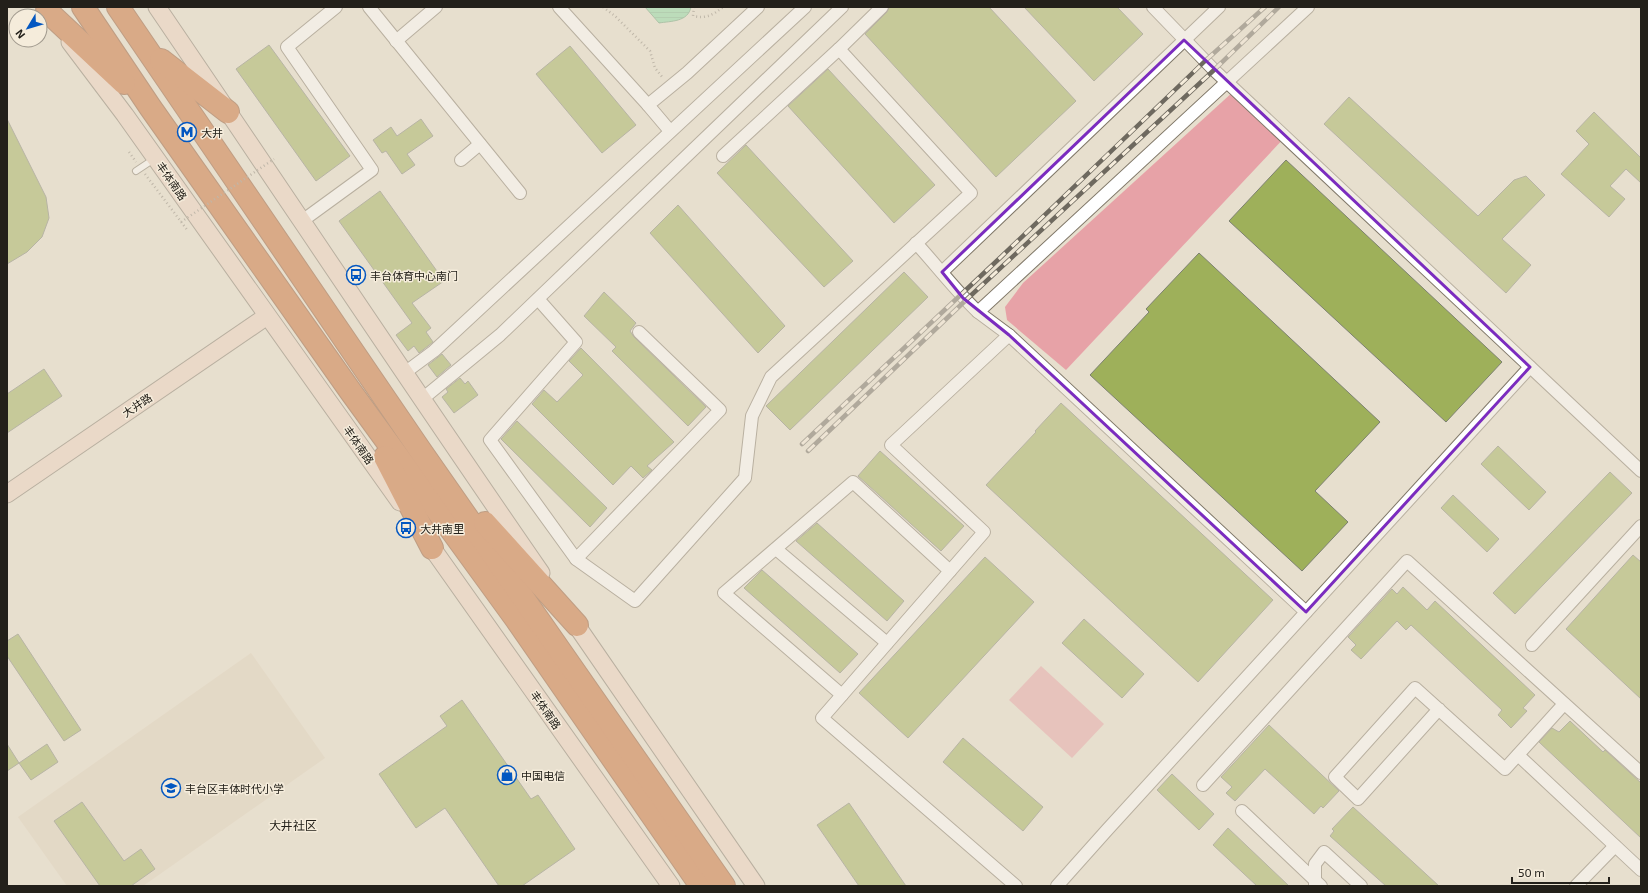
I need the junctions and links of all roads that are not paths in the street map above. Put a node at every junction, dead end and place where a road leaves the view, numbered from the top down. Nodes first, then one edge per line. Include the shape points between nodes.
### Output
1 (83, 7) edge
2 (118, 7) edge
3 (157, 7) edge
4 (336, 7) edge
5 (369, 7) edge
6 (436, 7) edge
7 (559, 7) edge
8 (758, 7) edge
9 (805, 7) edge
10 (842, 7) edge
11 (882, 7) edge
12 (1153, 7) edge
13 (1219, 7) edge
14 (1308, 7) edge
15 (48, 12) edge
16 (48, 13) edge
17 (1184, 40) junction
18 (396, 41) junction
19 (145, 47) junction
20 (839, 49) junction
21 (1227, 81) junction
22 (648, 105) junction
23 (150, 107) junction
24 (228, 112) junction
25 (670, 131) junction
26 (480, 144) junction
27 (723, 156) dead end
28 (155, 158) junction
29 (461, 160) dead end
30 (136, 171) dead end
31 (520, 193) dead end
32 (302, 221) junction
33 (916, 243) junction
34 (942, 272) junction
35 (538, 299) junction
36 (978, 312) junction
37 (267, 316) junction
38 (639, 332) dead end
39 (1009, 335) junction
40 (1530, 367) junction
41 (404, 374) junction
42 (351, 392) junction
43 (421, 400) junction
44 (420, 450) junction
45 (1641, 471) edge
46 (7, 494) edge
47 (1641, 526) edge
48 (432, 548) junction
49 (776, 549) junction
50 (576, 559) junction
51 (950, 571) junction
52 (1306, 612) junction
53 (523, 613) junction
54 (577, 625) junction
55 (887, 643) junction
56 (1532, 645) dead end
57 (842, 695) junction
58 (1564, 704) junction
59 (1440, 709) junction
60 (1518, 755) junction
61 (1641, 774) edge
62 (1203, 785) dead end
63 (1242, 811) dead end
64 (1615, 846) junction
65 (1641, 870) edge
66 (1317, 884) edge
67 (671, 886) edge
68 (701, 886) edge
69 (724, 886) edge
70 (756, 886) edge
71 (1016, 886) edge
72 (1057, 886) edge
73 (1361, 886) edge
74 (1576, 886) edge

1 - 23 highway
2 - 19 highway
3 - 24 street
4 - 32 street via 287,47 372,170
5 - 18 street
6 - 18 street
7 - 22 street
8 - 22 street
9 - 25 street
10 - 35 street
11 - 20 street
12 - 17 street
13 - 17 street
14 - 21 street
15 - 23 highway
16 - 28 street, 丰体南路
17 - 21 street
17 - 34 street
18 - 26 street
19 - 24 highway
19 - 44 highway
20 - 27 street
20 - 33 street via 971,193
21 - 36 street
21 - 40 street
22 - 25 street
23 - 42 highway
24 - 32 street
25 - 41 street via 434,351
26 - 29 street
26 - 31 street
28 - 30 lane
28 - 37 street, 丰体南路
32 - 41 street
33 - 34 street
33 - 50 street via 771,377 752,416 745,478 635,601
34 - 36 street via 960,295
35 - 43 street via 500,335
35 - 50 street via 576,342 490,440
36 - 39 street
37 - 46 street, 大井路
37 - 48 street, 丰体南路
38 - 50 street via 720,410
39 - 51 street via 891,445 984,532
39 - 52 street
40 - 45 street
40 - 52 street
41 - 43 street
42 - 48 highway
42 - 53 highway
43 - 54 street
44 - 53 highway
44 - 54 highway
47 - 56 street
48 - 67 street, 丰体南路
49 - 51 street via 853,482
49 - 55 street
49 - 57 street via 724,593
51 - 55 street
52 - 72 street
53 - 68 highway
53 - 69 highway
54 - 70 street
55 - 57 street
57 - 71 street via 822,718
58 - 60 street
58 - 61 street
58 - 62 street via 1407,561
59 - 59 street via 1415,688 1335,777 1358,799
59 - 60 street via 1505,769
60 - 64 street
63 - 66 street
64 - 65 street
64 - 74 street
66 - 73 street via 1315,864 1324,852

